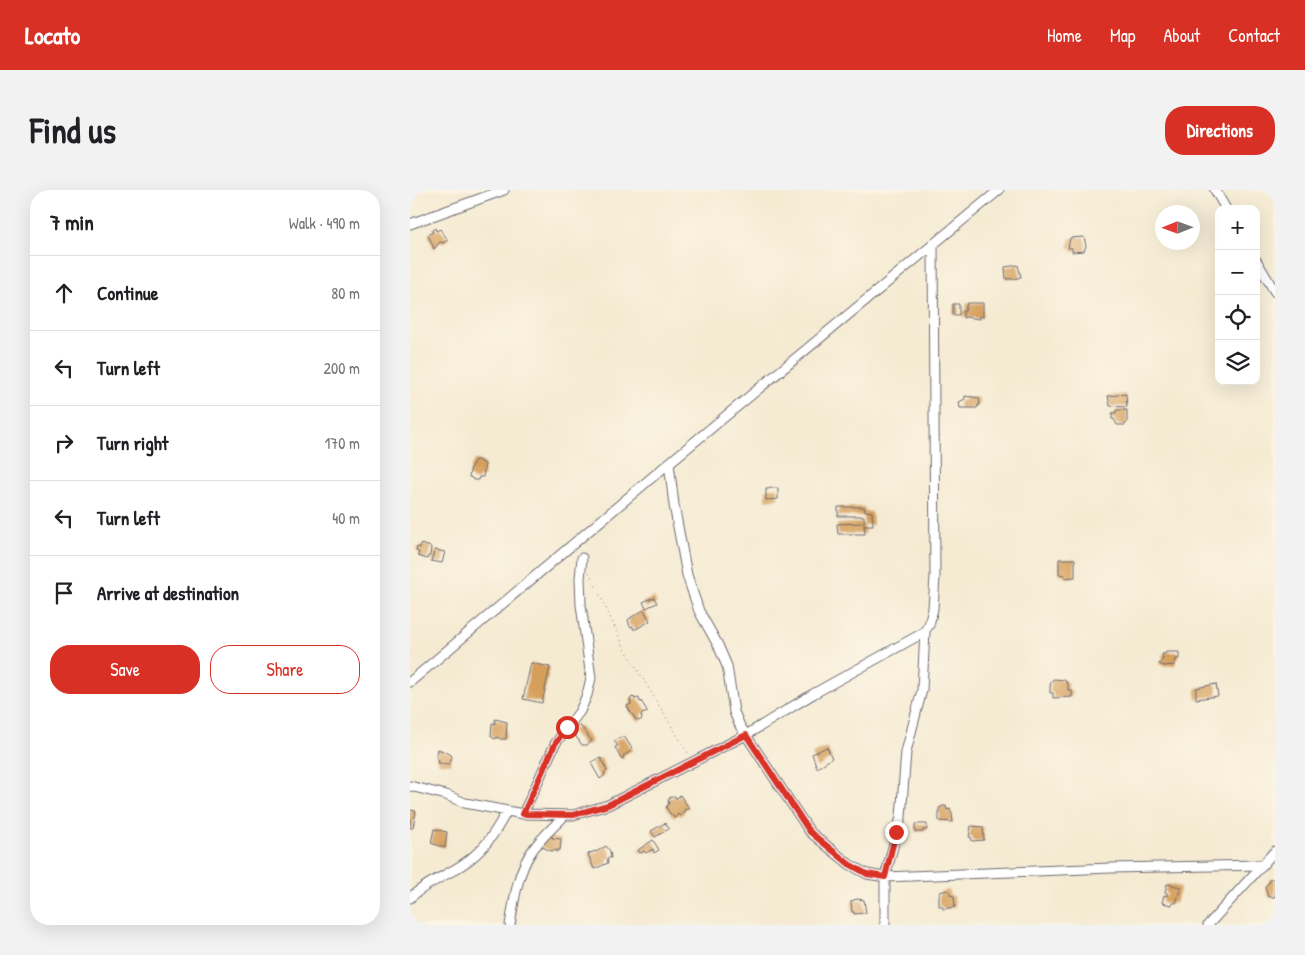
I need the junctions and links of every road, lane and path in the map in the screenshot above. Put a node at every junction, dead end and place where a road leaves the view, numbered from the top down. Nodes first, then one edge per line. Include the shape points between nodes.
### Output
1 (504, 190) edge
2 (999, 190) edge
3 (1215, 190) edge
4 (490, 192) edge
5 (1224, 205) edge
6 (410, 224) edge
7 (933, 244) junction
8 (1260, 267) edge
9 (1275, 292) edge
10 (669, 463) junction
11 (582, 558) joint
12 (925, 631) junction
13 (410, 682) edge
14 (746, 735) junction
15 (693, 763) junction
16 (410, 786) edge
17 (507, 811) junction
18 (523, 814) junction
19 (564, 816) junction
20 (1275, 851) edge
21 (1262, 865) junction
22 (885, 877) junction
23 (410, 898) edge
24 (510, 925) edge
25 (885, 925) edge
26 (1208, 925) edge

1 - 4 street
2 - 7 street
3 - 5 street
4 - 6 street
7 - 10 street
7 - 12 street via 935,576 934,609
8 - 9 street
10 - 13 street
10 - 14 street via 687,576 699,611 727,666 734,712
11 - 15 path via 625,649
11 - 18 street via 581,605 591,678 580,711 555,744
12 - 14 street
12 - 22 street via 922,690 906,752 901,817
14 - 15 street
14 - 22 street via 810,832 849,864 867,874
15 - 19 street via 608,805
16 - 17 street via 465,803
17 - 18 street
17 - 23 street via 495,832 474,856
18 - 19 street
19 - 24 street via 530,854 519,879
20 - 21 street
21 - 22 street
21 - 26 street
22 - 25 street

